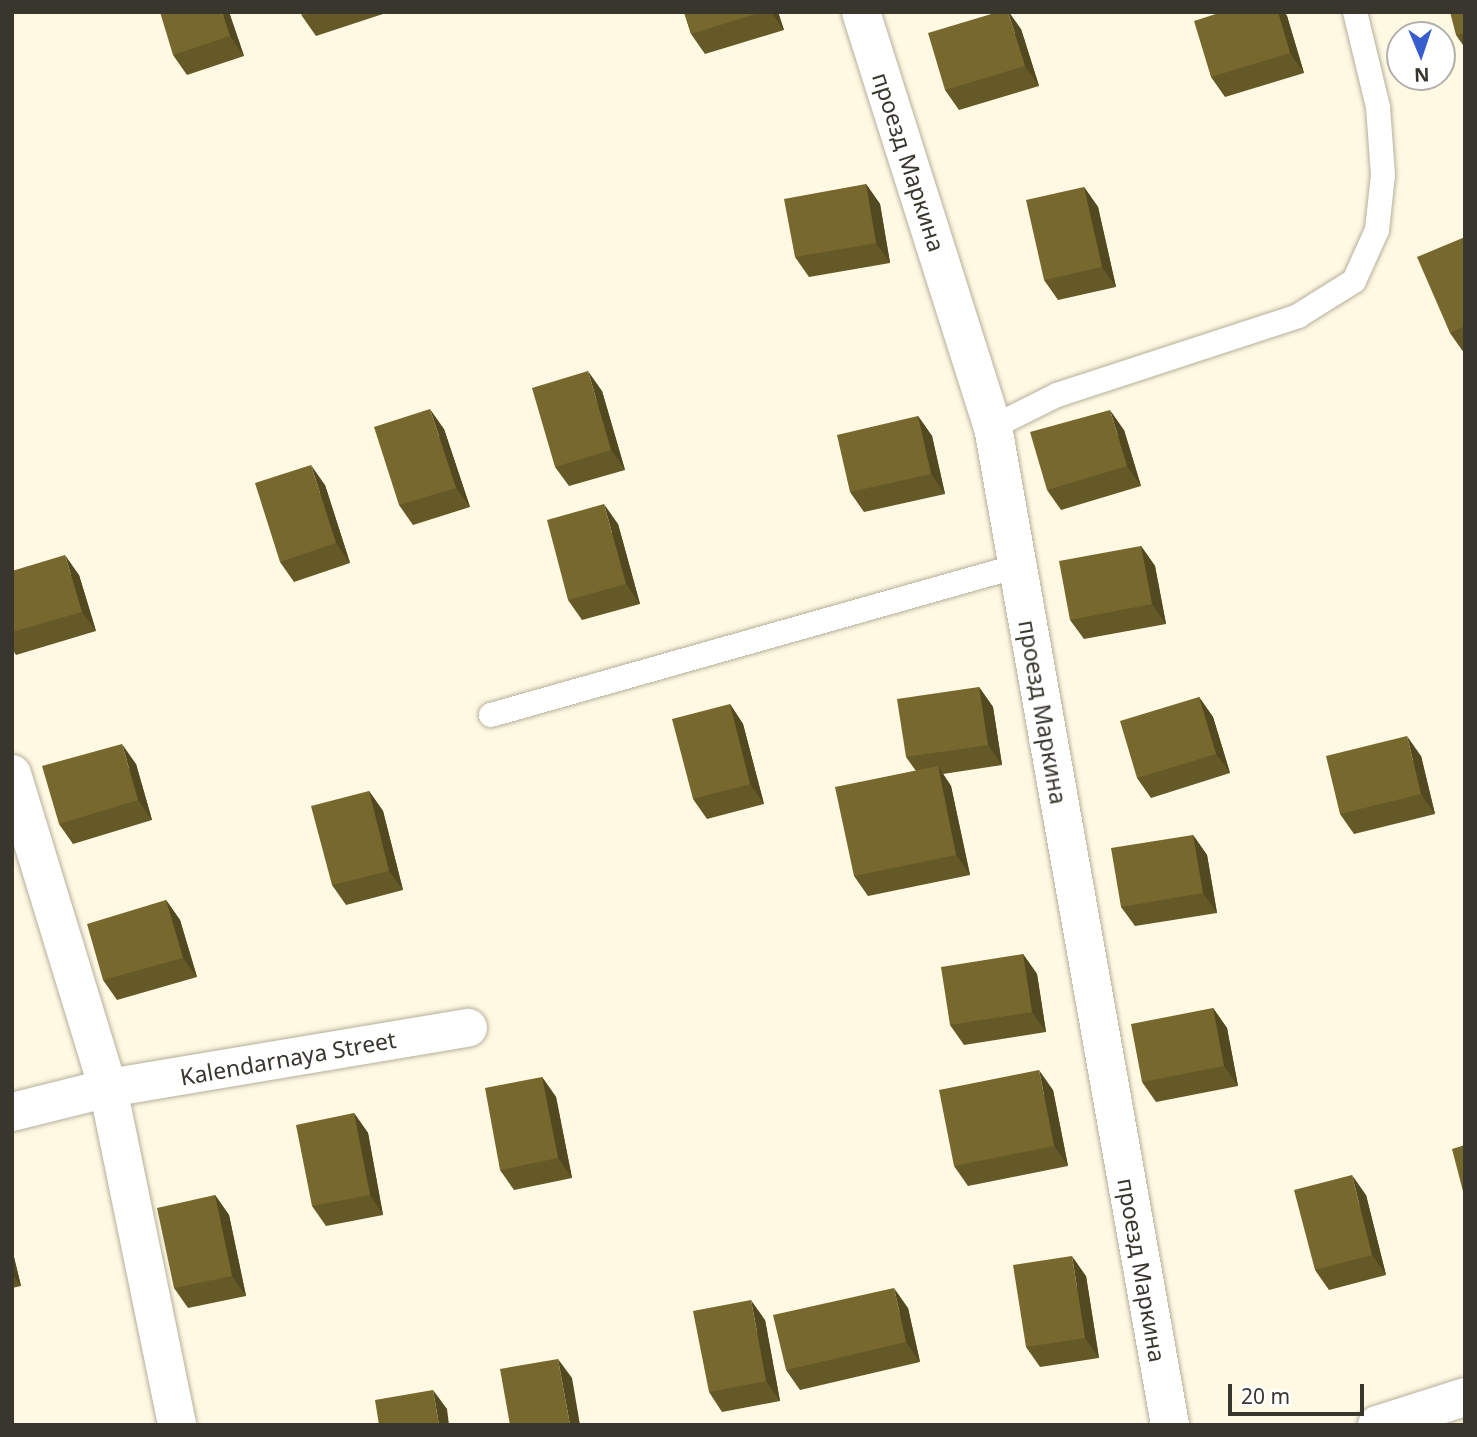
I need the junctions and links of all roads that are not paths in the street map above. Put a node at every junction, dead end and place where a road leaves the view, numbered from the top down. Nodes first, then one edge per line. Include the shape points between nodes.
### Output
1 (861, 12) edge
2 (1354, 12) edge
3 (993, 427) junction
4 (1017, 566) junction
5 (491, 715) dead end
6 (12, 774) edge
7 (468, 1028) dead end
8 (108, 1088) junction
9 (12, 1112) edge
10 (1465, 1397) edge
11 (177, 1425) edge
12 (1170, 1425) edge
13 (1377, 1425) edge

1 - 3 street, проезд Маркина
2 - 3 lane via 1378,107 1383,175 1377,230 1354,281 1298,316 1057,395
3 - 4 street, проезд Маркина
4 - 5 lane
4 - 12 street, проезд Маркина
6 - 8 street
7 - 8 street, Kalendarnaya Street
8 - 9 street, Kalendarnaya Street
8 - 11 street
10 - 13 street

